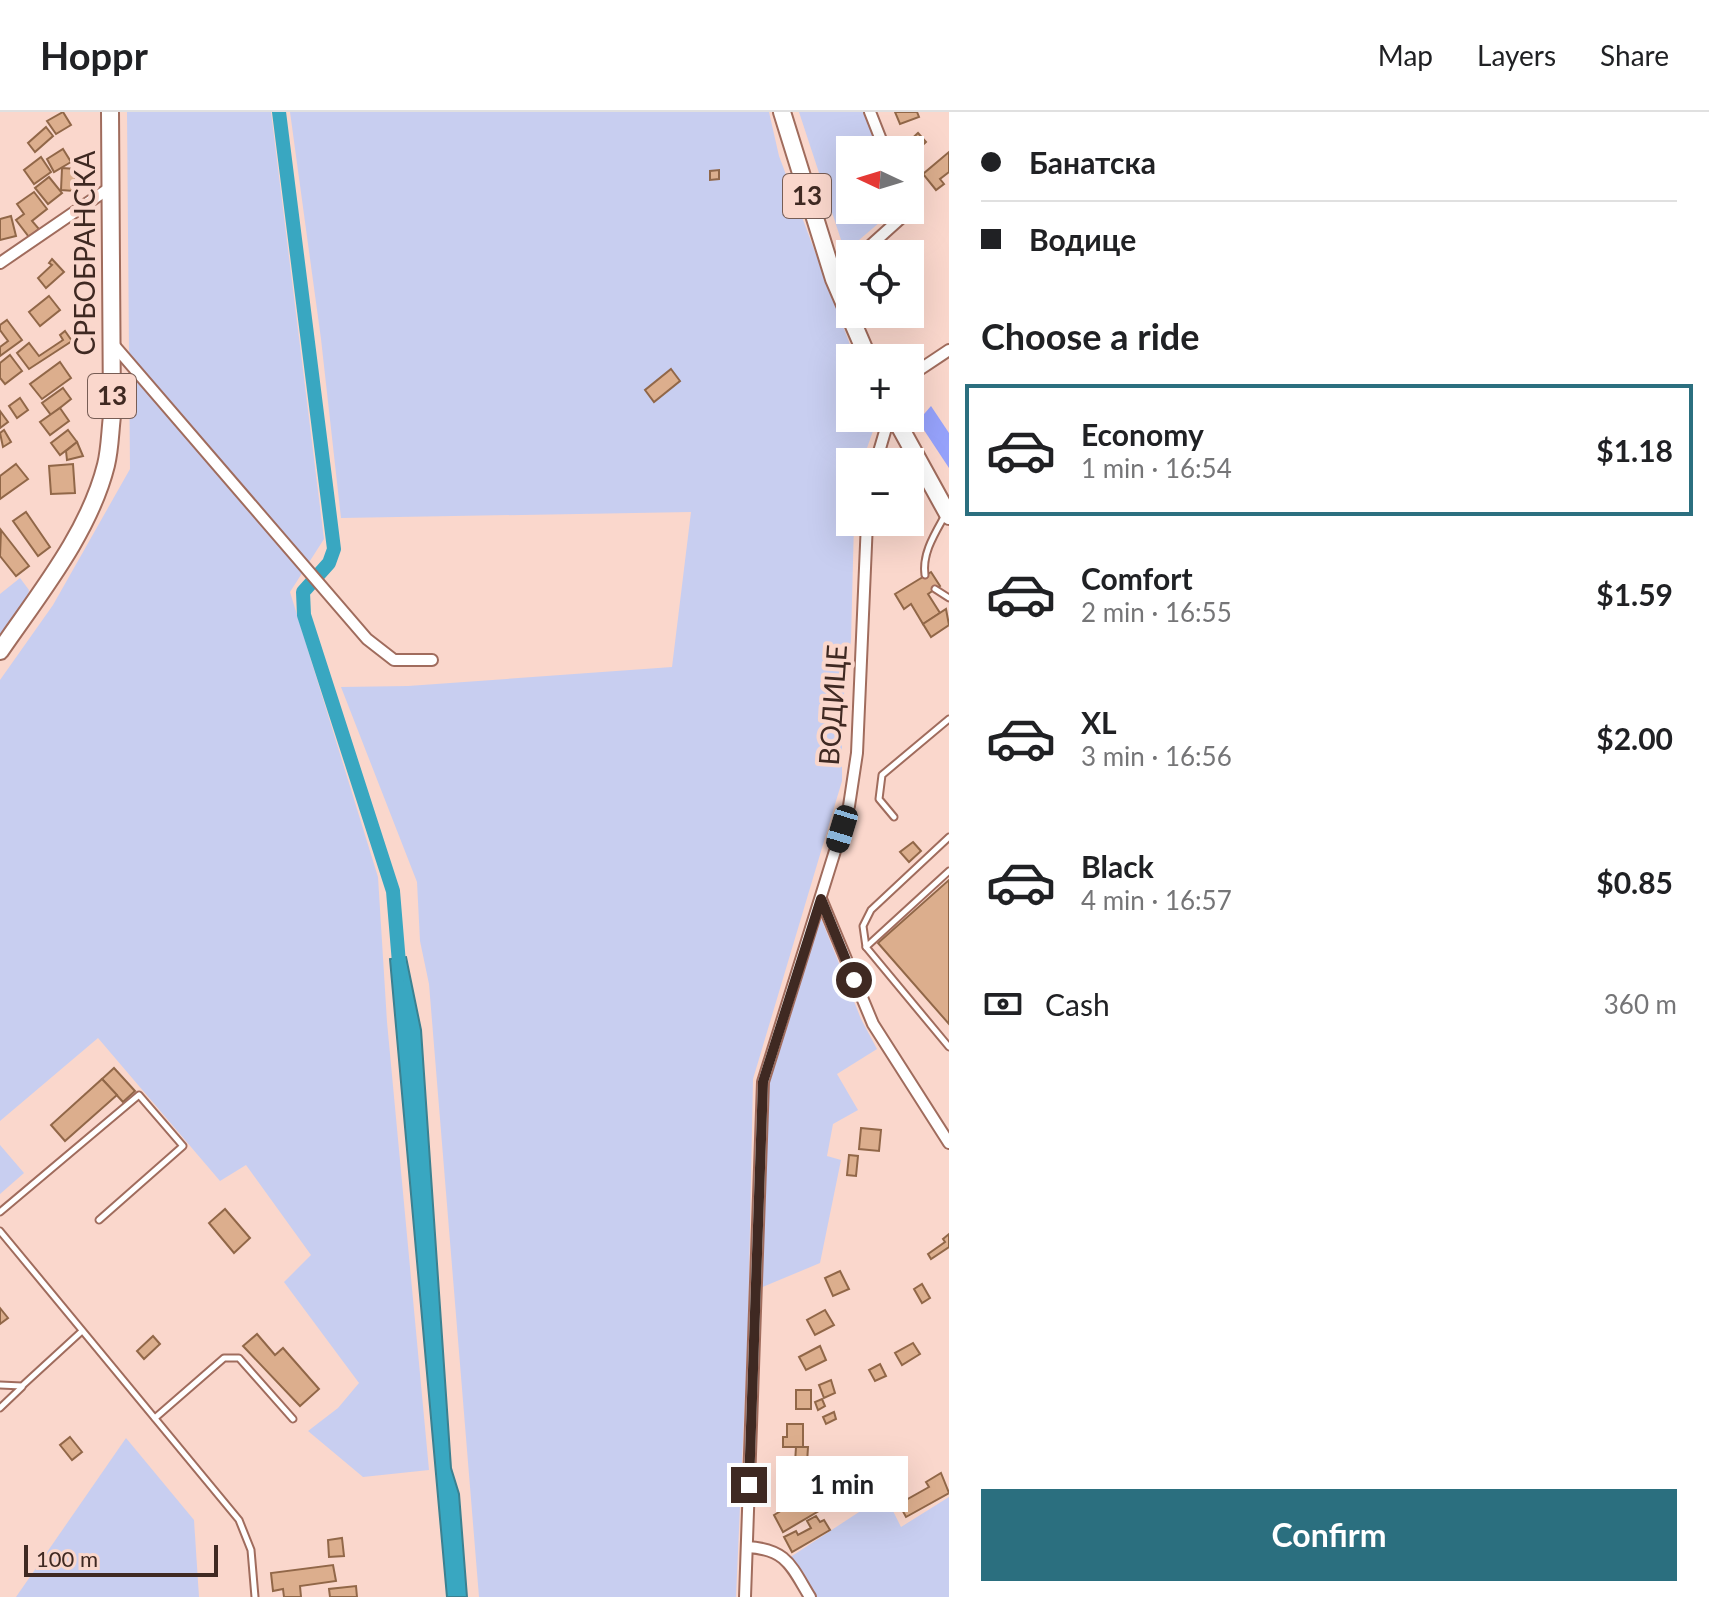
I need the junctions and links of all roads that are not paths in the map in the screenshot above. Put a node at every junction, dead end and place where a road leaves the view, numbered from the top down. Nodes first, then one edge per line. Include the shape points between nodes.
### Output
1 (110, 112) edge
2 (782, 112) edge
3 (870, 112) edge
4 (879, 136) edge
5 (111, 187) junction
6 (894, 224) edge
7 (877, 240) edge
8 (0, 263) edge
9 (834, 279) joint
10 (112, 343) junction
11 (862, 344) edge
12 (949, 350) edge
13 (924, 367) edge
14 (901, 432) edge
15 (948, 514) edge
16 (866, 536) edge
17 (925, 575) dead end
18 (935, 589) dead end
19 (949, 598) edge
20 (0, 651) edge
21 (432, 660) dead end
22 (949, 719) edge
23 (894, 817) dead end
24 (949, 837) edge
25 (949, 871) edge
26 (821, 899) junction
27 (866, 947) junction
28 (949, 1047) edge
29 (949, 1143) edge
30 (0, 1212) edge
31 (99, 1220) dead end
32 (0, 1231) edge
33 (82, 1331) junction
34 (0, 1385) edge
35 (22, 1386) junction
36 (0, 1408) edge
37 (155, 1418) junction
38 (293, 1419) dead end
39 (747, 1547) junction
40 (255, 1597) edge
41 (745, 1597) edge
42 (810, 1597) edge

1 - 5 main road, СРБОБРАНСКА / 13
2 - 9 main road, 13
3 - 4 street
5 - 8 street
5 - 10 main road, СРБОБРАНСКА / 13
6 - 7 street
9 - 11 main road, 13
10 - 20 main road, СРБОБРАНСКА / 13 via 107,462 97,494 70,546
10 - 21 street via 367,639 394,660
12 - 13 street
14 - 15 main road
15 - 17 lane via 927,552
16 - 26 street, ВОДИЦЕ via 857,753 849,806
18 - 19 lane
22 - 23 lane via 882,775 879,799
24 - 27 lane via 867,914
25 - 27 lane
26 - 29 street via 873,1024
26 - 39 street, ВОДИЦЕ via 763,1082
27 - 28 lane
30 - 31 lane via 139,1095 183,1146
32 - 33 lane
33 - 35 lane
33 - 37 lane
34 - 35 lane
35 - 36 lane
37 - 38 lane via 224,1358 233,1356
37 - 40 lane via 239,1520 251,1550
39 - 41 street, ВОДИЦЕ
39 - 42 street via 784,1556

